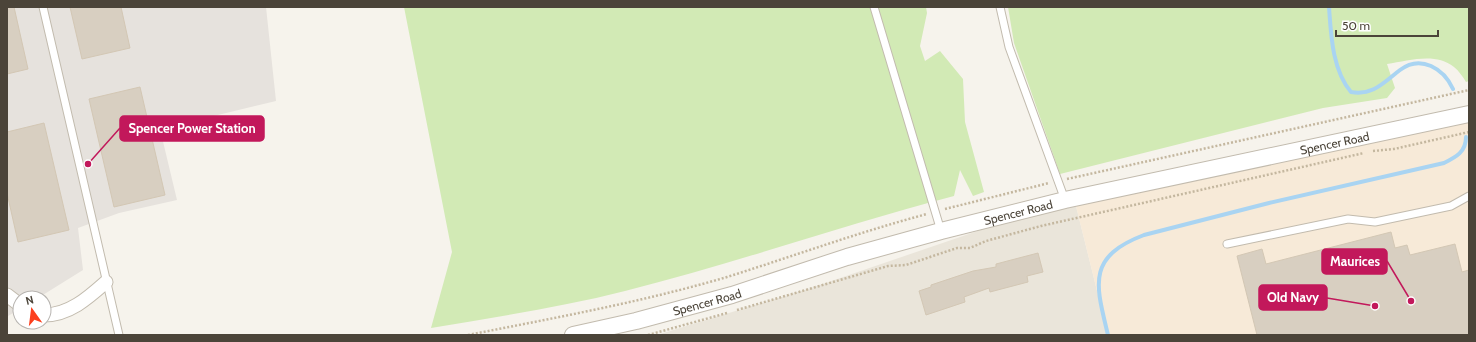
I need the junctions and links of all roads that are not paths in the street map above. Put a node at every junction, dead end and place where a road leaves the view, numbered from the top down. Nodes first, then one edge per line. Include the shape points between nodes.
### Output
1 (43, 7) edge
2 (874, 7) edge
3 (1000, 7) edge
4 (1469, 114) edge
5 (1469, 196) edge
6 (1065, 200) junction
7 (941, 231) junction
8 (1227, 244) dead end
9 (106, 282) junction
10 (52, 314) edge
11 (610, 331) edge
12 (582, 334) edge
13 (119, 335) edge

1 - 9 lane
2 - 7 lane
3 - 6 lane via 1009,47
4 - 6 street, Spencer Road
5 - 8 lane via 1451,206 1375,222 1348,219
6 - 7 street, Spencer Road
7 - 11 street, Spencer Road via 847,257
9 - 10 street via 86,300
9 - 13 lane
11 - 12 street, Spencer Road

